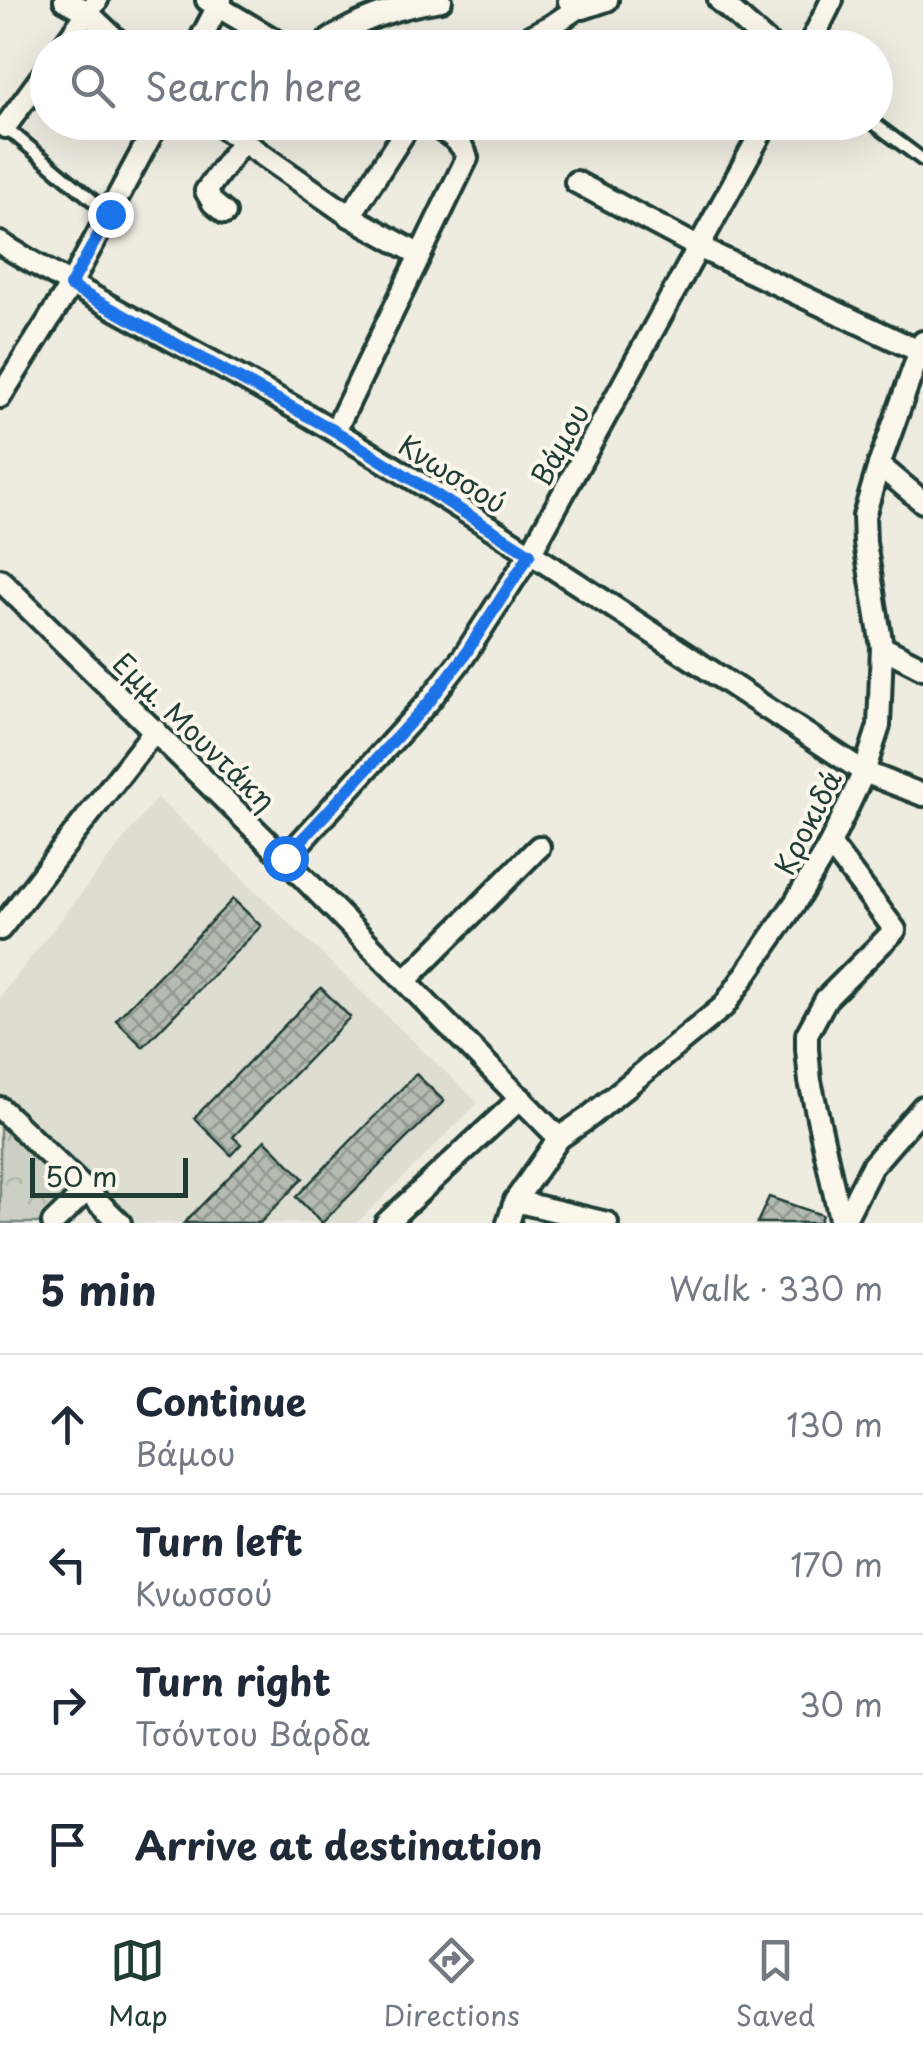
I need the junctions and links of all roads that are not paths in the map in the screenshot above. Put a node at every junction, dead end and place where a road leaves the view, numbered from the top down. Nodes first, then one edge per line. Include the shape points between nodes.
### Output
1 (65, 0) edge
2 (441, 0) edge
3 (607, 0) edge
4 (719, 0) edge
5 (832, 0) edge
6 (215, 2) edge
7 (573, 3) edge
8 (92, 6) edge
9 (75, 30) edge
10 (111, 30) edge
11 (203, 30) edge
12 (259, 30) edge
13 (349, 30) edge
14 (543, 30) edge
15 (753, 30) edge
16 (817, 30) edge
17 (30, 91) edge
18 (3, 125) edge
19 (893, 138) edge
20 (149, 140) edge
21 (239, 140) edge
22 (399, 140) edge
23 (455, 140) edge
24 (757, 140) edge
25 (242, 142) junction
26 (923, 160) edge
27 (576, 182) dead end
28 (110, 214) junction
29 (225, 214) dead end
30 (350, 216) junction
31 (0, 243) edge
32 (698, 247) junction
33 (420, 255) junction
34 (70, 286) junction
35 (922, 349) edge
36 (0, 397) edge
37 (335, 431) junction
38 (879, 465) junction
39 (923, 502) edge
40 (530, 554) junction
41 (0, 580) edge
42 (882, 648) junction
43 (923, 668) edge
44 (155, 730) junction
45 (864, 772) junction
46 (923, 795) edge
47 (830, 844) junction
48 (539, 847) dead end
49 (285, 858) junction
50 (0, 929) edge
51 (406, 980) junction
52 (520, 1098) junction
53 (923, 1107) edge
54 (0, 1108) edge
55 (559, 1138) junction
56 (86, 1191) junction
57 (515, 1201) junction
58 (53, 1223) edge
59 (120, 1223) edge
60 (386, 1223) edge
61 (508, 1223) edge
62 (608, 1223) edge
63 (842, 1223) edge

1 - 8 street
2 - 13 street
3 - 7 street via 583,8
4 - 15 street
5 - 16 street
6 - 11 street
6 - 12 street
7 - 14 street
8 - 9 street
8 - 10 street
17 - 18 street
18 - 28 lane
19 - 26 lane
20 - 28 street
21 - 25 street
22 - 30 street
23 - 33 street via 467,158
24 - 32 street, Βάμου
25 - 29 street via 206,191
25 - 30 street
27 - 32 street
28 - 34 street
30 - 33 street
31 - 34 street, Κνωσσού
32 - 35 street
32 - 40 street, Βάμου
33 - 37 street
34 - 36 street
34 - 37 street, Κνωσσού
35 - 38 street, Κροκιδά
37 - 40 street, Κνωσσού
38 - 39 street
38 - 42 street, Κροκιδά via 864,516
40 - 45 street, Κνωσσού
40 - 49 street, Βάμου via 430,701
41 - 44 street, Εμμ. Μουντάκη
42 - 43 street
42 - 45 street, Κροκιδά via 879,726
44 - 49 street, Εμμ. Μουντάκη
44 - 50 street
45 - 46 street, Κνωσσού
45 - 47 street, Κροκιδά
47 - 55 street, Κροκιδά via 724,1006
47 - 63 street via 895,930 826,999 807,1034 810,1081
48 - 51 street
49 - 51 street, Εμμ. Μουντάκη
51 - 52 street, Εμμ. Μουντάκη
52 - 55 street, Εμμ. Μουντάκη
52 - 60 street
53 - 63 street via 872,1166
54 - 56 street
55 - 57 street, Κροκιδά
56 - 58 street
56 - 59 street
57 - 61 street, Κροκιδά
57 - 62 street

